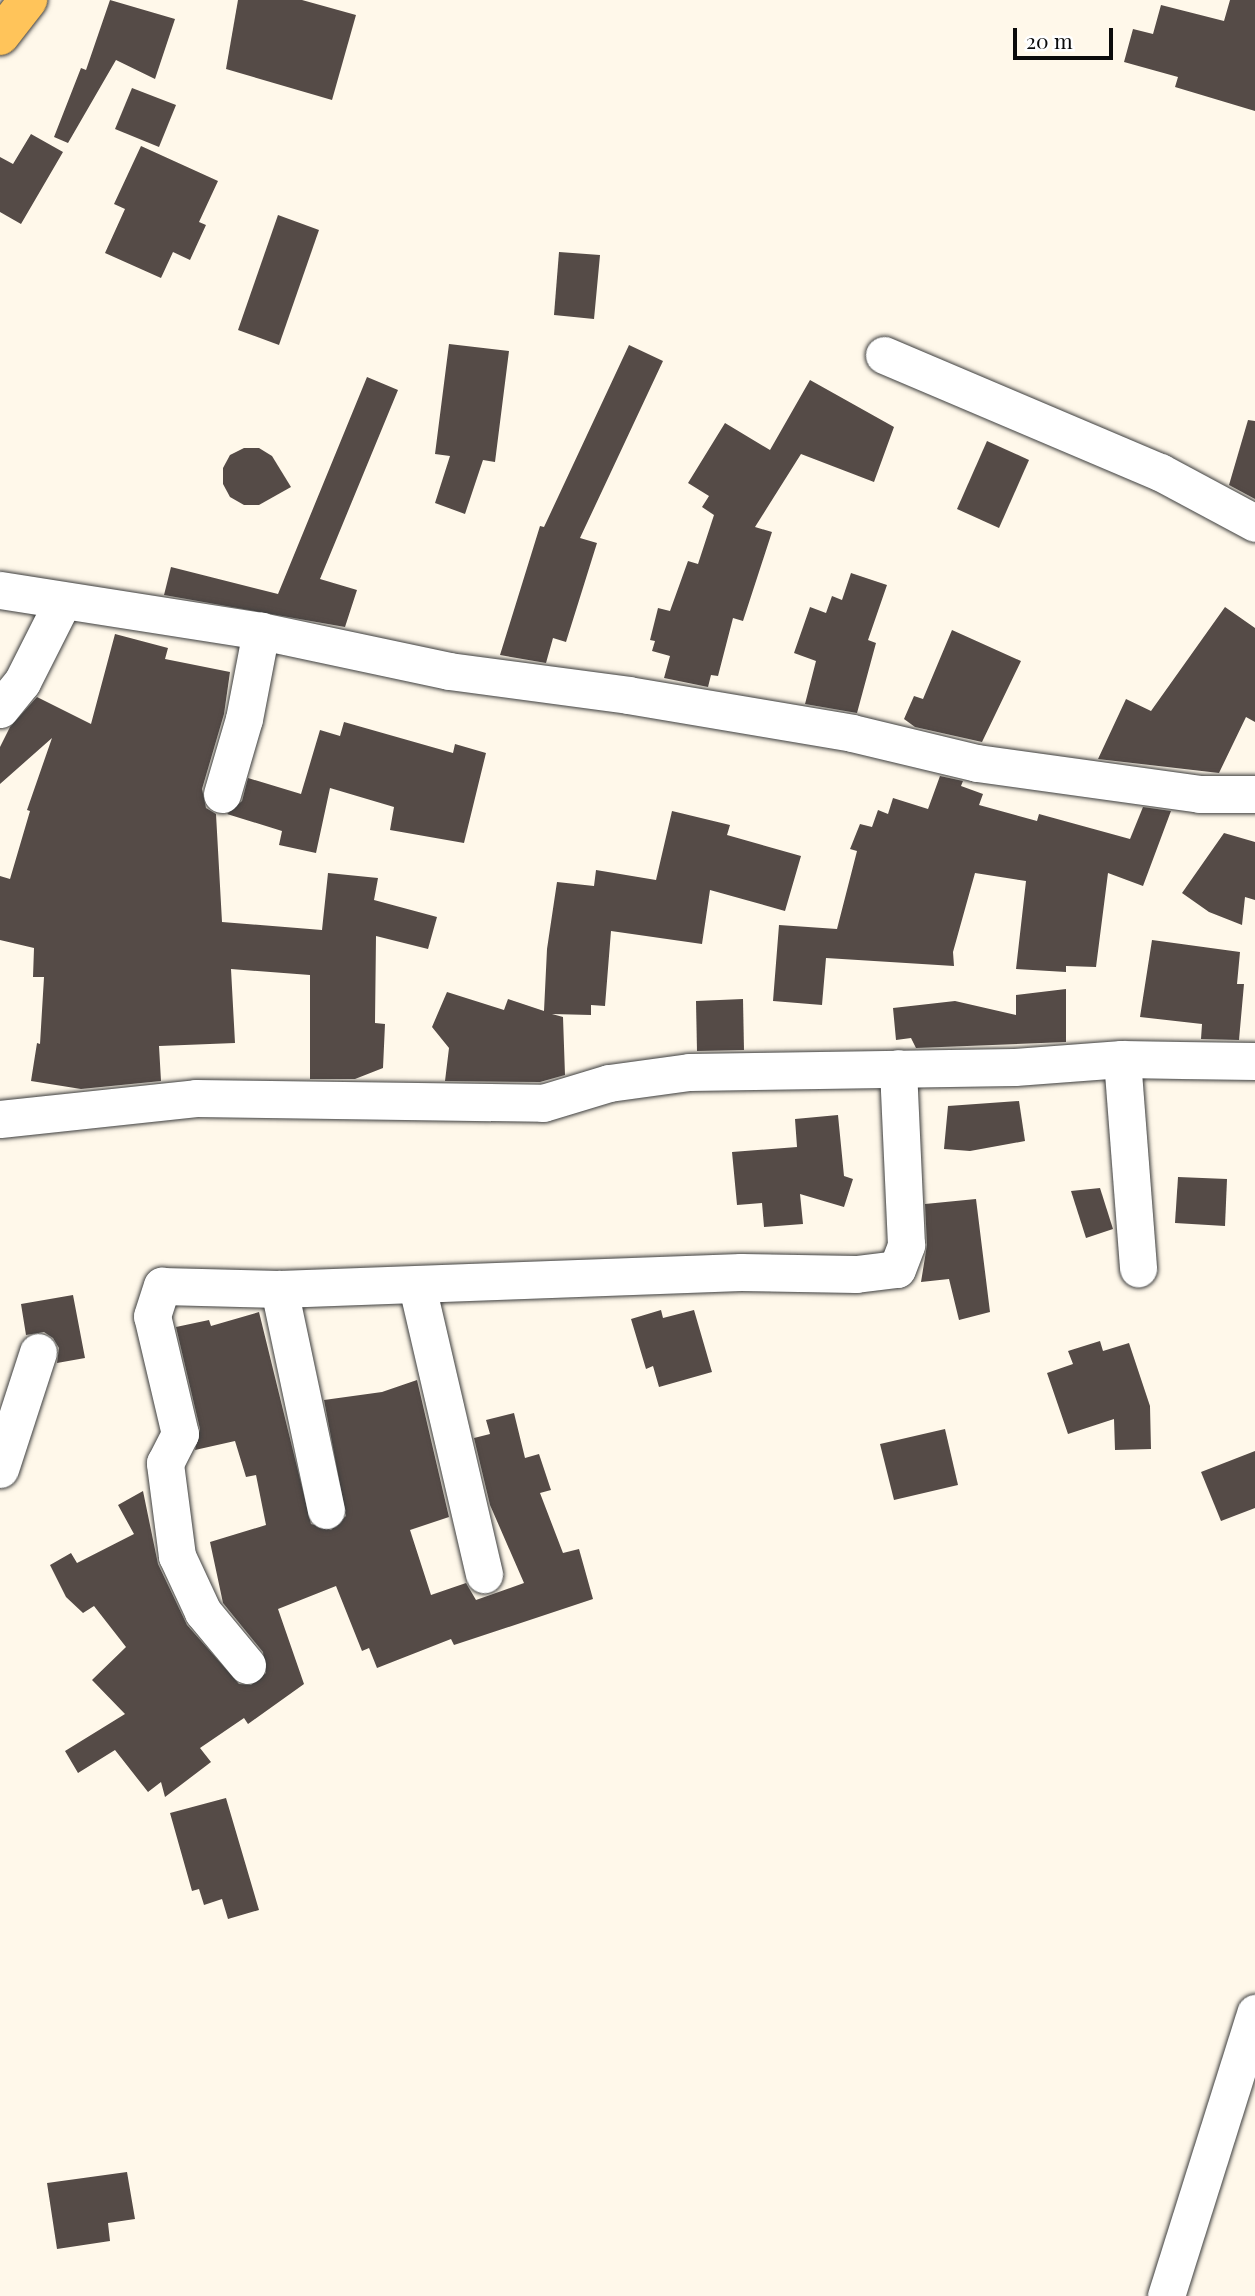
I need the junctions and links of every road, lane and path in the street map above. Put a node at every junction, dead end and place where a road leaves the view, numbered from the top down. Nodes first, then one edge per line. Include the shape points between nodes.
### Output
1 (28, 0) edge
2 (0, 36) edge
3 (884, 355) dead end
4 (1255, 523) edge
5 (0, 590) edge
6 (63, 601) junction
7 (261, 632) junction
8 (0, 709) edge
9 (222, 794) dead end
10 (1255, 794) edge
11 (1122, 1059) junction
12 (1255, 1061) edge
13 (898, 1068) junction
14 (0, 1119) edge
15 (1138, 1268) dead end
16 (417, 1286) junction
17 (279, 1289) junction
18 (38, 1352) dead end
19 (0, 1469) edge
20 (326, 1510) dead end
21 (484, 1574) dead end
22 (247, 1665) dead end
23 (1255, 2013) edge
24 (1166, 2296) edge

1 - 2 main road
3 - 4 street via 1160,472
5 - 6 street
6 - 7 street
6 - 8 street via 22,682
7 - 9 street via 244,719
7 - 10 street via 449,671 852,733 977,763 1199,794
11 - 12 street
11 - 13 street via 1015,1067
11 - 15 street
13 - 14 street via 689,1072 609,1083 543,1103 196,1098
13 - 16 street via 906,1245 897,1269 856,1274 741,1272
16 - 17 street
16 - 21 street
17 - 20 street
17 - 22 street via 162,1286 152,1316 180,1434 165,1463 177,1556 203,1612
18 - 19 street
23 - 24 street

